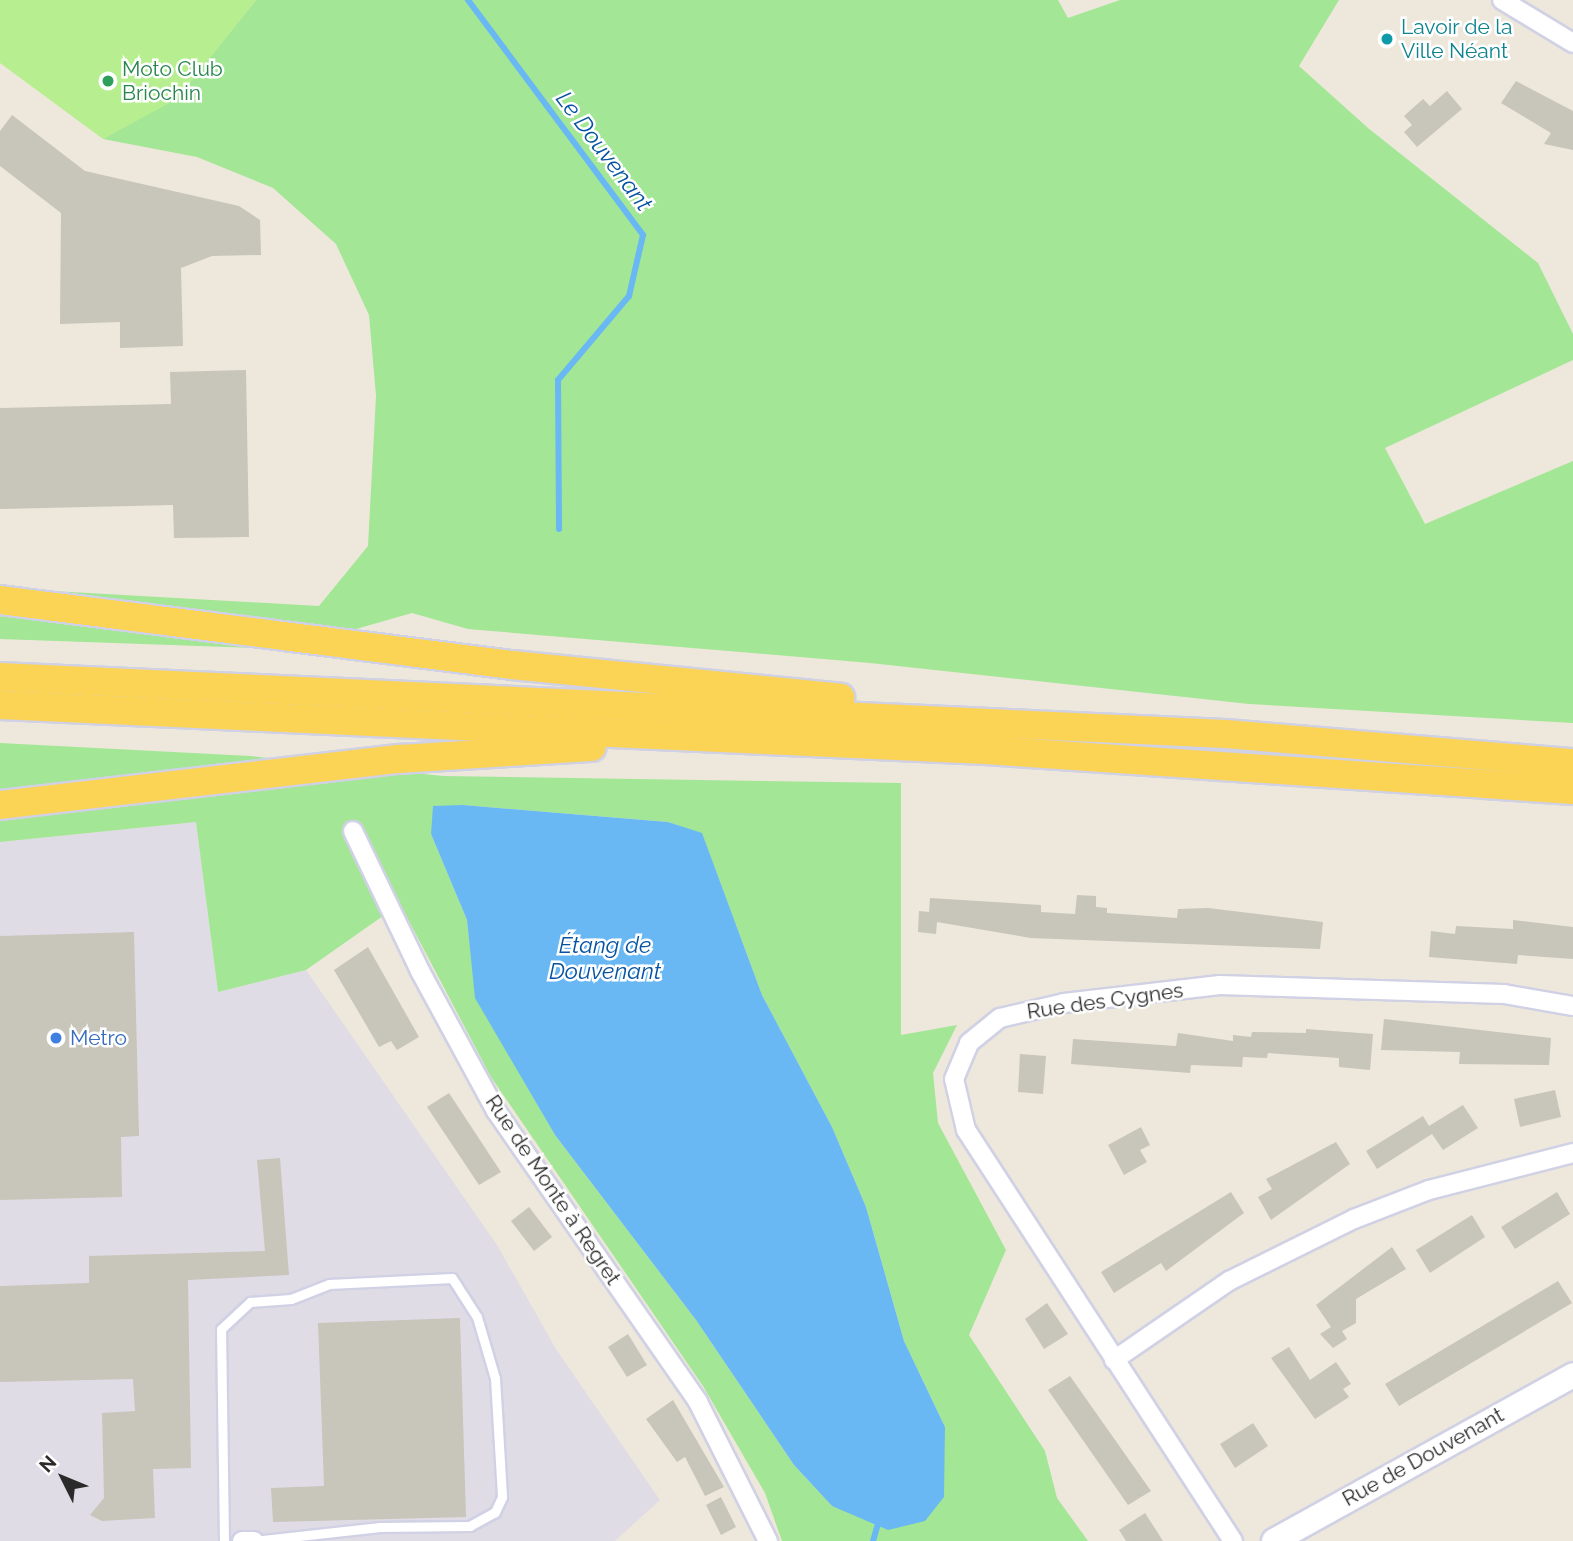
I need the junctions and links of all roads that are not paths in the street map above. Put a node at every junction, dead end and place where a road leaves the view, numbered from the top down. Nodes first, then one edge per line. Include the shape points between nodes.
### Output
1 (1502, 0) edge
2 (1573, 43) edge
3 (0, 600) edge
4 (0, 677) edge
5 (0, 705) edge
6 (931, 720) junction
7 (634, 734) junction
8 (1573, 762) edge
9 (1573, 790) edge
10 (0, 806) edge
11 (353, 831) dead end
12 (1573, 1006) edge
13 (1573, 1153) edge
14 (1114, 1360) junction
15 (1573, 1375) edge
16 (224, 1541) edge
17 (242, 1541) edge
18 (254, 1541) edge
19 (768, 1541) edge
20 (1233, 1541) edge
21 (1274, 1541) edge

1 - 2 street
3 - 6 highway via 512,665 841,698
4 - 6 highway
5 - 7 highway
6 - 8 highway via 1226,734
7 - 9 highway via 1219,764
7 - 10 highway via 582,750 399,759
11 - 19 street, Rue de Monte à Regret via 419,971 496,1111 698,1402
12 - 14 street, Rue des Cygnes via 1504,994 1220,985 1065,1003 985,1026 969,1043 957,1069 957,1110
13 - 14 street via 1429,1190 1354,1219 1229,1281
14 - 20 street, Rue des Cygnes
15 - 21 main road, Rue de Douvenant
16 - 18 lane via 221,1329 250,1302 291,1298 329,1284 452,1278 477,1317 495,1378 502,1497 495,1512 470,1526 380,1527
17 - 18 street

